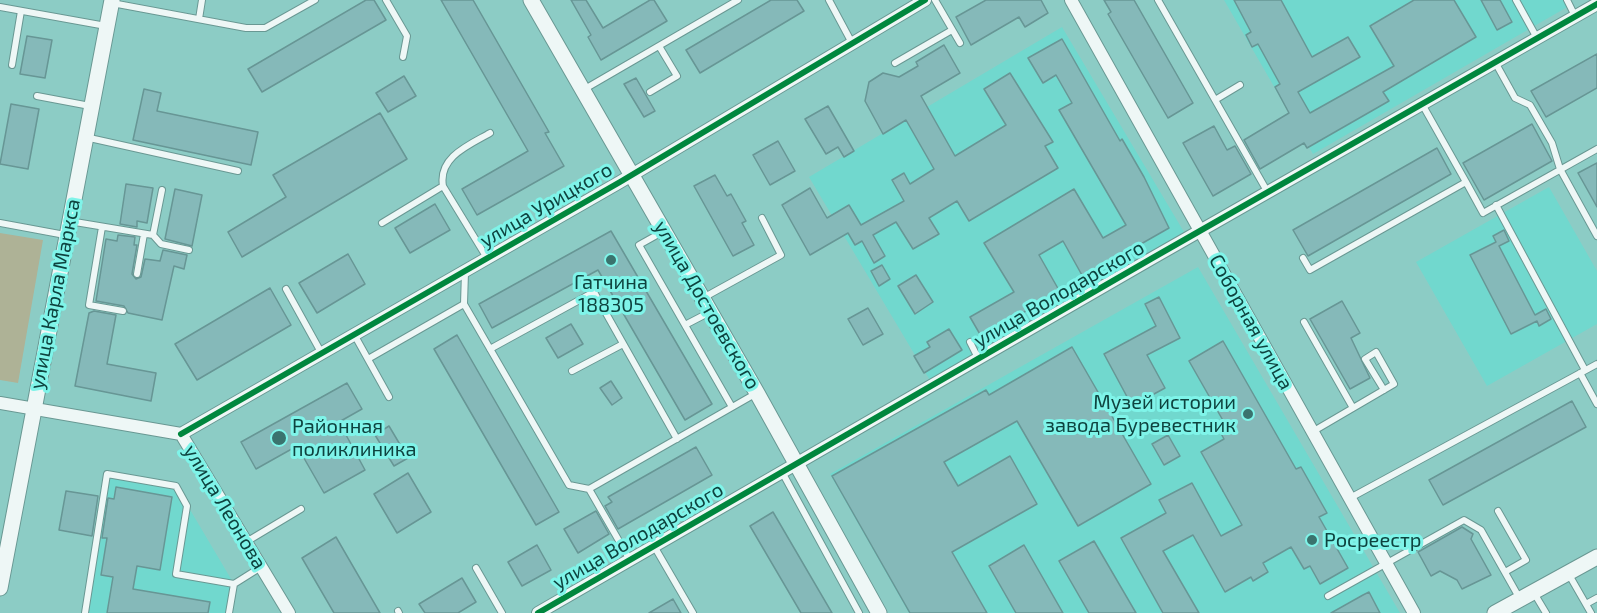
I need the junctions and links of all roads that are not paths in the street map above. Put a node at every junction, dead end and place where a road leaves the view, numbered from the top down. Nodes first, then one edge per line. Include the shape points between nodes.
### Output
1 (202, 0) edge
2 (315, 0) edge
3 (387, 0) edge
4 (531, 0) edge
5 (738, 0) edge
6 (829, 0) edge
7 (925, 0) edge
8 (934, 0) edge
9 (1071, 0) edge
10 (1158, 0) edge
11 (1516, 0) edge
12 (1567, 0) edge
13 (112, 1) edge
14 (908, 4) edge
15 (1597, 4) edge
16 (0, 7) edge
17 (21, 11) junction
18 (1575, 16) junction
19 (199, 19) junction
20 (107, 26) junction
21 (952, 30) junction
22 (1537, 38) junction
23 (852, 43) junction
24 (960, 43) dead end
25 (659, 46) junction
26 (403, 57) dead end
27 (1495, 62) junction
28 (895, 63) dead end
29 (12, 65) dead end
30 (1240, 85) dead end
31 (583, 90) junction
32 (650, 92) dead end
33 (38, 96) dead end
34 (1215, 100) junction
35 (1421, 104) junction
36 (91, 106) junction
37 (490, 133) dead end
38 (85, 137) junction
39 (1597, 149) edge
40 (1560, 169) junction
41 (238, 171) dead end
42 (632, 175) junction
43 (1466, 182) junction
44 (443, 186) junction
45 (162, 190) dead end
46 (1267, 191) junction
47 (1496, 205) junction
48 (762, 218) dead end
49 (381, 223) dead end
50 (0, 224) edge
51 (102, 227) junction
52 (67, 228) junction
53 (1199, 230) junction
54 (664, 231) junction
55 (144, 234) junction
56 (153, 235) junction
57 (1597, 236) edge
58 (189, 250) dead end
59 (1303, 258) dead end
60 (487, 259) junction
61 (465, 272) junction
62 (137, 274) dead end
63 (286, 289) dead end
64 (464, 304) junction
65 (706, 305) junction
66 (123, 311) dead end
67 (1304, 322) dead end
68 (685, 325) junction
69 (355, 336) junction
70 (970, 342) dead end
71 (623, 344) junction
72 (490, 349) junction
73 (322, 355) junction
74 (368, 359) junction
75 (979, 360) junction
76 (1597, 364) edge
77 (572, 371) dead end
78 (1583, 372) junction
79 (1384, 390) junction
80 (757, 393) junction
81 (389, 397) dead end
82 (0, 403) edge
83 (1597, 404) edge
84 (732, 407) junction
85 (1353, 408) junction
86 (34, 409) junction
87 (1312, 432) junction
88 (181, 434) junction
89 (677, 439) junction
90 (796, 464) junction
91 (782, 471) junction
92 (589, 489) junction
93 (1349, 498) junction
94 (301, 509) dead end
95 (1498, 511) dead end
96 (246, 542) junction
97 (654, 546) junction
98 (1597, 557) edge
99 (630, 560) junction
100 (1386, 563) junction
101 (261, 567) junction
102 (476, 568) dead end
103 (1505, 572) junction
104 (1568, 573) junction
105 (0, 584) edge
106 (234, 584) junction
107 (1527, 595) junction
108 (1328, 596) dead end
109 (1597, 598) edge
110 (1586, 604) junction
111 (85, 613) edge
112 (229, 613) edge
113 (289, 613) edge
114 (502, 613) edge
115 (538, 613) edge
116 (693, 613) edge
117 (859, 613) edge
118 (879, 613) edge
119 (1414, 613) edge
120 (1495, 613) edge
121 (1546, 613) edge
122 (1591, 613) edge

1 - 19 lane
2 - 19 lane via 265,28
3 - 26 lane via 407,36
4 - 31 street, улица Достоевского
5 - 25 lane
6 - 23 lane
7 - 14 street, улица Урицкого
8 - 21 lane
9 - 53 street, Соборная улица
10 - 34 lane
11 - 22 lane
12 - 18 lane
13 - 19 lane
13 - 20 street, улица Карла Маркса
14 - 23 street, улица Урицкого
15 - 18 street, улица Володарского
16 - 17 lane
17 - 20 lane
17 - 29 lane
18 - 22 street, улица Володарского
20 - 36 street, улица Карла Маркса
21 - 24 lane
21 - 28 lane
22 - 27 street, улица Володарского
23 - 42 street, улица Урицкого
25 - 31 lane
25 - 32 lane via 677,76
27 - 35 street, улица Володарского
27 - 40 lane via 1515,98 1530,105 1552,143
30 - 34 lane
31 - 42 street, улица Достоевского
33 - 36 lane
34 - 46 lane
35 - 43 lane
35 - 46 street, улица Володарского
36 - 38 street, улица Карла Маркса
37 - 44 lane via 448,161 441,176
38 - 41 lane
38 - 52 street, улица Карла Маркса
39 - 40 lane
40 - 47 lane
40 - 57 lane
42 - 54 street, улица Достоевского
42 - 60 street, улица Урицкого
43 - 47 lane via 1483,213
43 - 59 lane via 1310,270
44 - 49 lane
44 - 60 lane
45 - 56 lane
46 - 53 street, улица Володарского
47 - 78 lane
48 - 65 lane via 782,255
50 - 52 lane
51 - 52 lane
51 - 55 lane
51 - 66 lane via 89,305
52 - 86 street, улица Карла Маркса
53 - 75 street, улица Володарского
53 - 87 street, Соборная улица
54 - 65 street, улица Достоевского
54 - 68 lane via 639,245
55 - 56 lane
55 - 62 lane
56 - 58 lane via 161,244
60 - 61 street, улица Урицкого
61 - 64 lane
61 - 69 street, улица Урицкого
63 - 73 lane
64 - 72 lane
64 - 74 lane
65 - 68 lane
65 - 80 street, улица Достоевского
67 - 85 lane
68 - 84 lane
69 - 73 street, улица Урицкого
69 - 74 lane
70 - 75 lane
71 - 72 lane via 594,292
71 - 77 lane
71 - 89 lane
72 - 92 lane via 569,485
73 - 88 street, улица Урицкого
74 - 81 lane
75 - 90 street, улица Володарского
76 - 78 lane
78 - 83 lane
78 - 93 lane
79 - 79 lane via 1394,384 1376,352 1365,359
79 - 85 lane
80 - 84 lane
80 - 90 street, улица Достоевского
82 - 86 street, улица Леонова
84 - 89 lane
85 - 87 lane
86 - 88 street, улица Леонова
86 - 105 street, улица Карла Маркса
87 - 93 street, Соборная улица
88 - 96 street, улица Леонова
89 - 92 lane
90 - 91 street, улица Володарского
90 - 118 street, улица Достоевского
91 - 97 street, улица Володарского
91 - 117 lane
92 - 99 lane
93 - 100 street, Соборная улица
94 - 96 lane
95 - 103 lane via 1526,560
96 - 101 street, улица Леонова
97 - 99 street, улица Володарского
97 - 116 lane
98 - 104 street
99 - 115 street, улица Володарского
100 - 103 lane via 1464,520 1481,530
100 - 108 lane
100 - 119 street, Соборная улица
101 - 106 lane
101 - 113 street, улица Леонова
102 - 114 lane
103 - 107 lane
104 - 107 street
104 - 110 lane
106 - 111 lane via 176,574 187,506 176,486 107,474
106 - 112 lane
107 - 120 street
107 - 121 lane
109 - 110 lane
110 - 122 lane

